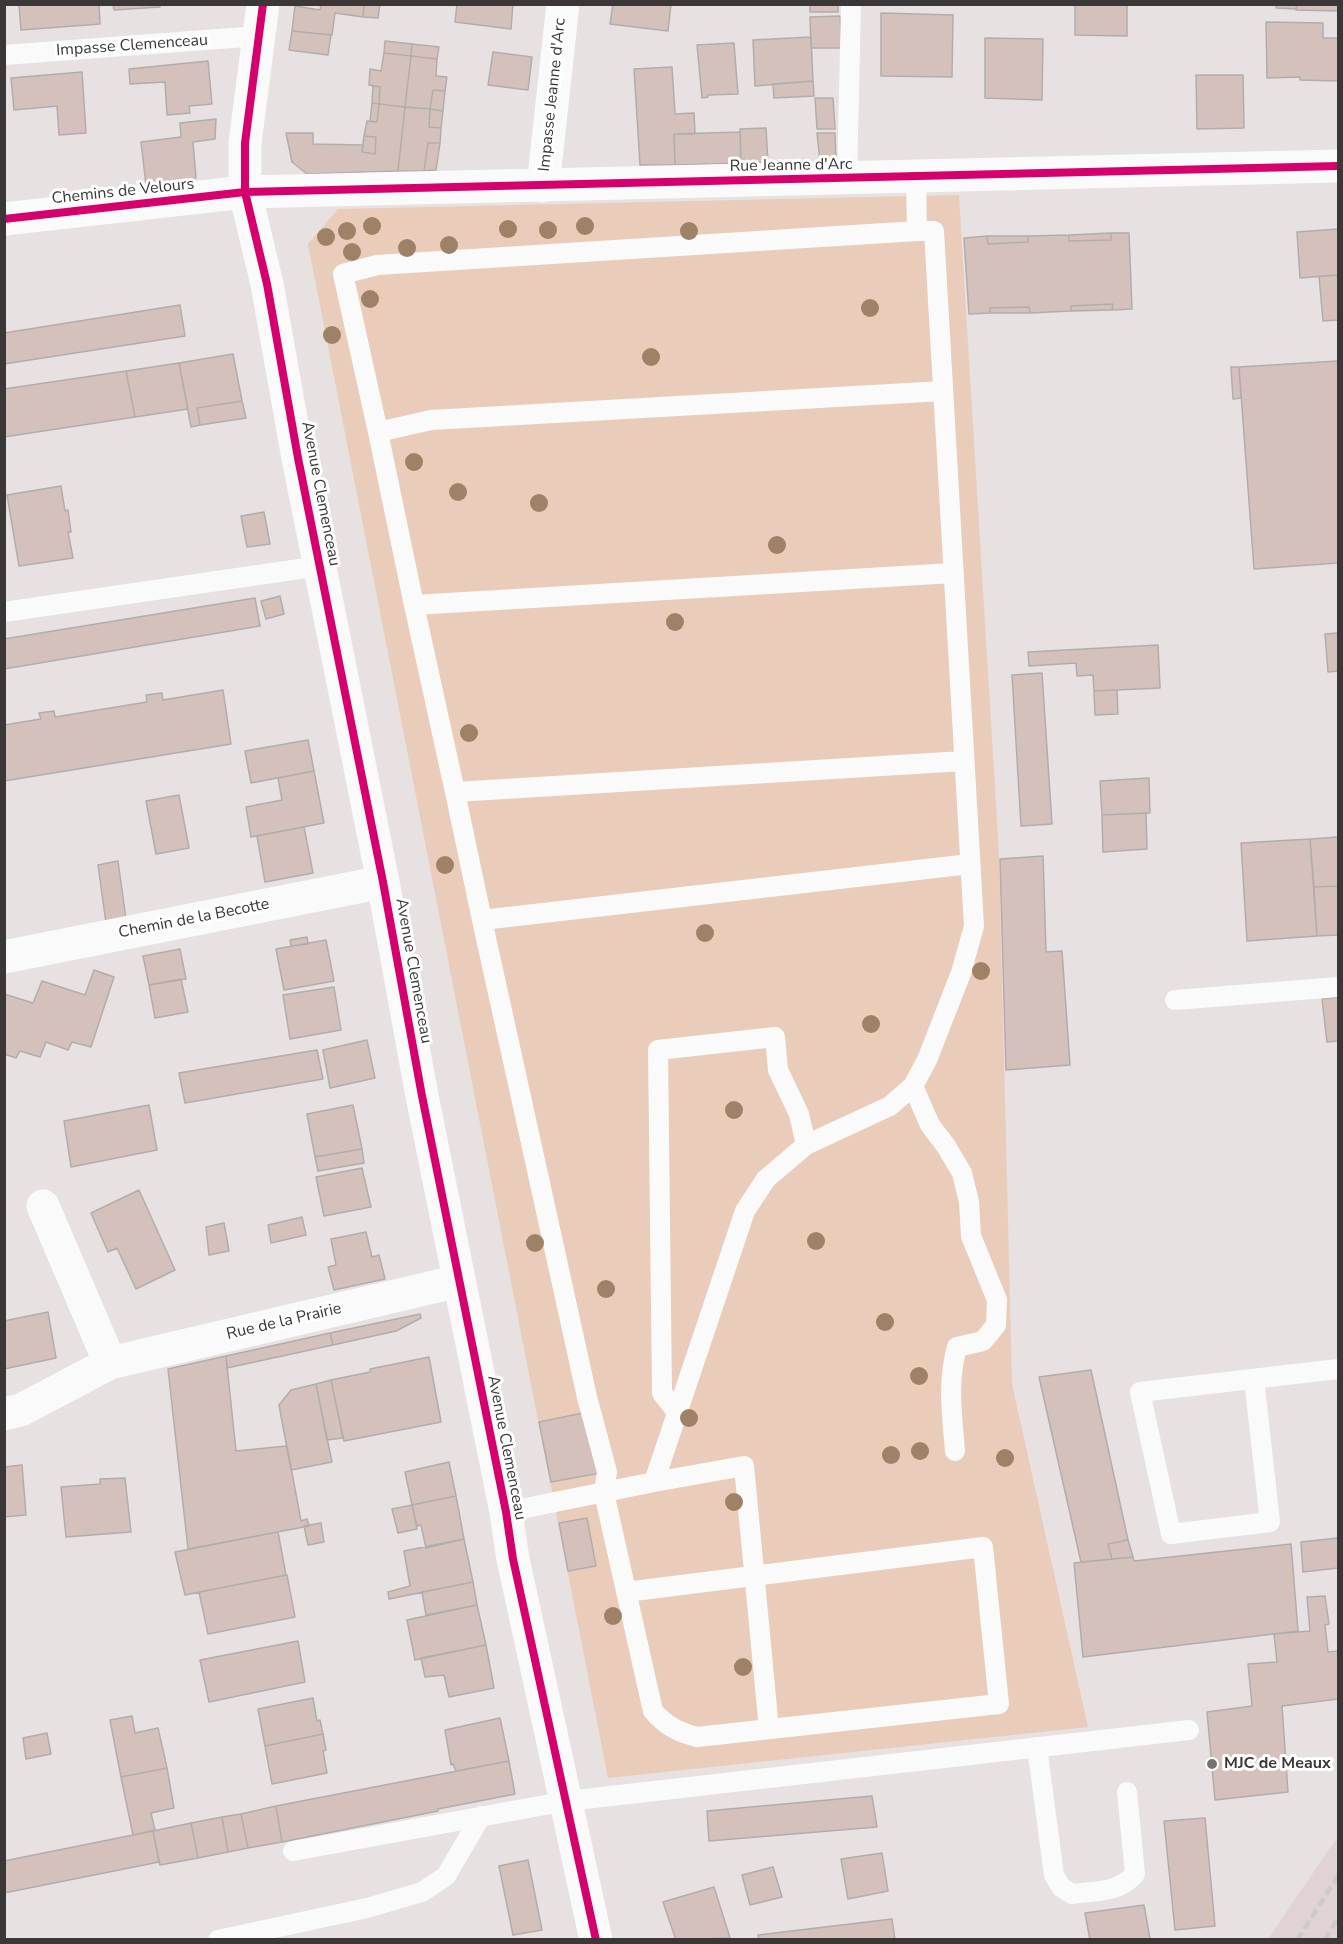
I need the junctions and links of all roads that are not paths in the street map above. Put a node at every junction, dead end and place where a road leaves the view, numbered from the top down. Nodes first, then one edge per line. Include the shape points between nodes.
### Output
1 (563, 4) edge
2 (851, 4) edge
3 (261, 20) edge
4 (4, 55) edge
5 (1338, 166) edge
6 (916, 176) junction
7 (846, 178) junction
8 (543, 186) junction
9 (244, 192) junction
10 (4, 219) edge
11 (917, 231) junction
12 (943, 391) junction
13 (378, 432) junction
14 (320, 566) junction
15 (953, 573) junction
16 (414, 605) junction
17 (4, 612) edge
18 (964, 761) junction
19 (455, 792) junction
20 (970, 864) junction
21 (383, 882) junction
22 (482, 920) junction
23 (4, 957) edge
24 (1338, 987) edge
25 (1175, 1000) dead end
26 (913, 1086) junction
27 (806, 1145) junction
28 (43, 1206) dead end
29 (459, 1281) junction
30 (110, 1363) junction
31 (1338, 1369) edge
32 (1254, 1379) junction
33 (677, 1412) junction
34 (4, 1414) edge
35 (955, 1451) dead end
36 (654, 1482) junction
37 (604, 1493) junction
38 (506, 1512) junction
39 (755, 1575) junction
40 (626, 1592) junction
41 (769, 1729) junction
42 (1189, 1730) dead end
43 (1037, 1747) junction
44 (1127, 1792) dead end
45 (567, 1801) junction
46 (481, 1816) junction
47 (293, 1851) dead end
48 (218, 1940) edge
49 (596, 1940) edge

1 - 8 street, Impasse Jeanne d'Arc
2 - 7 lane
3 - 4 lane, Impasse Clemenceau
3 - 9 street, Avenue Clemenceau via 245,143
5 - 6 street, Rue Jeanne d'Arc
6 - 7 street, Rue Jeanne d'Arc
6 - 11 lane
7 - 8 street, Rue Jeanne d'Arc
8 - 9 street, Rue Jeanne d'Arc
9 - 10 street, Chemins de Velours
9 - 14 street, Avenue Clemenceau via 267,284
11 - 12 lane via 934,231
11 - 13 lane via 377,265 343,274
12 - 13 lane via 431,420
12 - 15 lane
13 - 16 lane
14 - 17 lane
14 - 21 street, Avenue Clemenceau
15 - 16 lane
15 - 18 lane
16 - 19 lane
18 - 19 lane
18 - 20 lane
19 - 22 lane
20 - 22 lane
20 - 26 lane via 974,926 961,973
21 - 23 street, Chemin de la Becotte
21 - 29 street, Avenue Clemenceau
22 - 37 lane via 586,1397 607,1472
24 - 25 lane
26 - 27 lane via 890,1106
26 - 35 lane via 930,1125 962,1173 969,1202 970,1236 997,1300 996,1325 983,1341 957,1347 951,1368
27 - 33 lane via 766,1179 745,1211
27 - 33 lane via 799,1114 778,1070 775,1037 658,1050 662,1393
28 - 30 street
29 - 30 street, Rue de la Prairie
29 - 38 street, Avenue Clemenceau
30 - 34 street, Rue de la Prairie via 21,1410
31 - 32 lane
32 - 32 lane via 1140,1392 1171,1534 1270,1522
33 - 36 lane
36 - 37 lane
36 - 39 lane via 744,1466
37 - 38 lane
37 - 40 lane
38 - 45 street, Avenue Clemenceau
39 - 40 lane
39 - 41 lane
39 - 41 lane via 983,1547 999,1704
40 - 41 lane via 653,1711 663,1723 697,1737
42 - 43 lane
43 - 44 lane via 1054,1875 1061,1887 1072,1894 1127,1884 1135,1874
43 - 45 lane
45 - 46 lane
45 - 49 street, Avenue Clemenceau
46 - 47 lane
46 - 48 lane via 446,1876 422,1892

